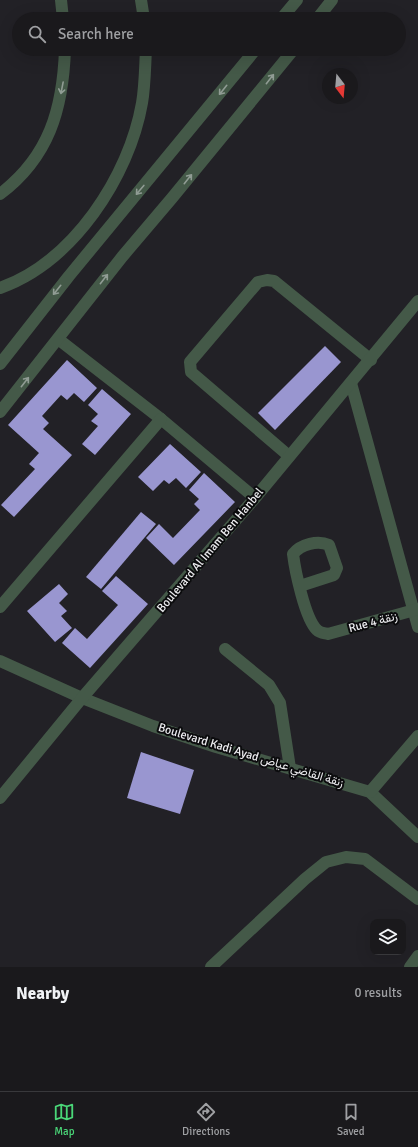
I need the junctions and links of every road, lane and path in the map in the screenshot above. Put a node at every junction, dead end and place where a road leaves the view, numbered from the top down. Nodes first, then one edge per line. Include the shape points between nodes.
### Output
1 (60, 0) edge
2 (141, 0) edge
3 (297, 0) edge
4 (332, 0) edge
5 (62, 12) edge
6 (143, 12) edge
7 (287, 12) edge
8 (323, 12) edge
9 (65, 56) edge
10 (145, 56) edge
11 (250, 56) edge
12 (288, 56) edge
13 (0, 194) edge
14 (0, 288) edge
15 (418, 301) edge
16 (58, 339) junction
17 (371, 360) junction
18 (0, 364) edge
19 (351, 383) junction
20 (0, 412) edge
21 (161, 419) junction
22 (289, 456) junction
23 (255, 498) junction
24 (300, 586) dead end
25 (0, 607) edge
26 (416, 610) edge
27 (418, 627) edge
28 (225, 648) dead end
29 (0, 661) edge
30 (82, 698) junction
31 (418, 736) edge
32 (290, 768) junction
33 (370, 792) junction
34 (0, 798) edge
35 (418, 837) edge
36 (418, 899) edge
37 (418, 956) edge
38 (211, 967) edge
39 (410, 967) edge

1 - 5 street
2 - 6 street
3 - 7 street
4 - 8 street
9 -> 13 street via 64,76 56,117 39,154 18,180
10 - 14 street via 142,104 130,150 118,176 93,214 62,250 40,267
11 -> 18 street
16 -> 12 street via 122,257
15 - 17 street, Boulevard Al Imam Ben Hanbel
20 -> 16 street
16 - 21 street
17 - 19 street, Boulevard Al Imam Ben Hanbel
17 - 22 street via 274,281 258,282 190,362 191,372
19 - 22 street, Boulevard Al Imam Ben Hanbel
19 - 26 street
21 - 23 street
21 - 25 street
22 - 23 street, Boulevard Al Imam Ben Hanbel
23 - 30 street, Boulevard Al Imam Ben Hanbel
24 - 26 street, Rue 4 زنقة via 312,624 318,632 328,634
26 - 27 street
28 - 32 street via 269,685 280,703
29 - 30 street, Boulevard Kadi Ayad زنقة القاضي عياض
30 - 32 street, Boulevard Kadi Ayad زنقة القاضي عياض via 216,747
30 - 34 street, Boulevard Al Imam Ben Hanbel
31 - 33 street
32 - 33 street, Boulevard Kadi Ayad زنقة القاضي عياض
33 - 35 street
36 - 38 street via 365,859 346,857 326,862
37 - 39 street

